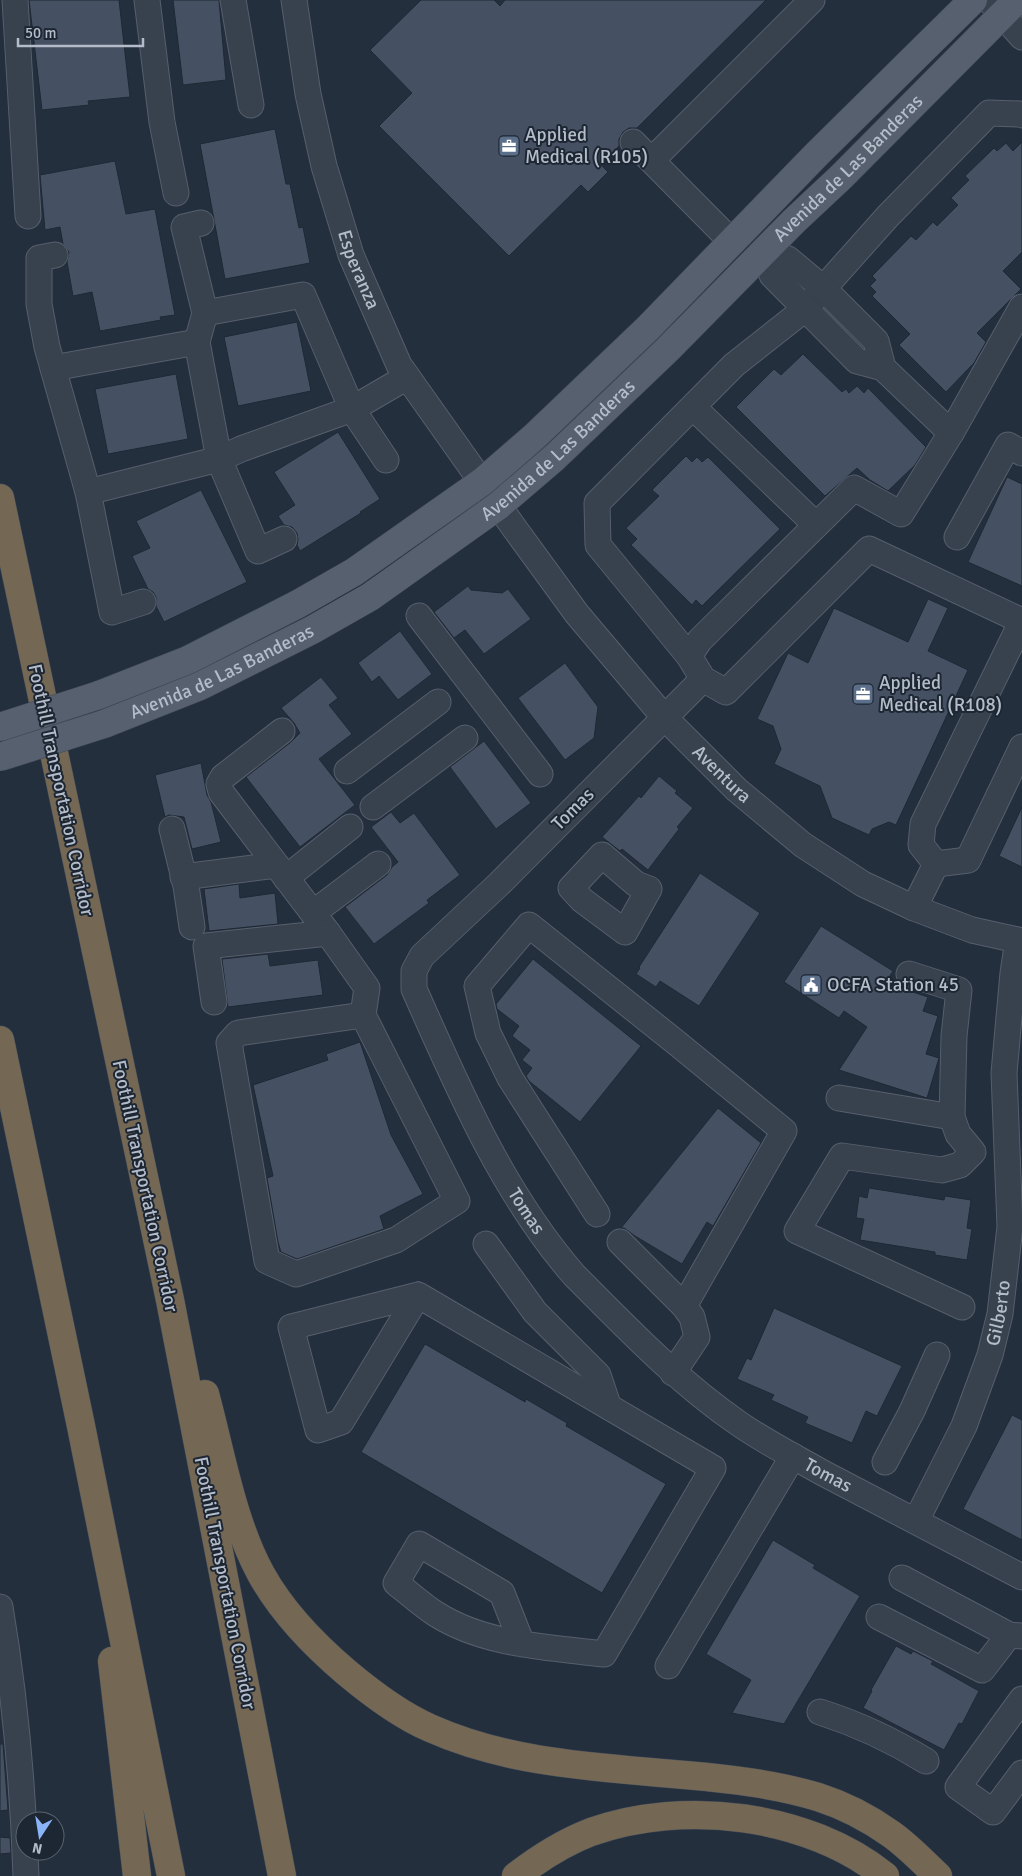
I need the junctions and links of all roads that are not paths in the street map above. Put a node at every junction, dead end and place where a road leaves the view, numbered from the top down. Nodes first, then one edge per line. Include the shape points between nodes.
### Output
1 (15, 0) edge
2 (147, 0) edge
3 (233, 0) edge
4 (294, 0) edge
5 (812, 0) edge
6 (973, 0) edge
7 (1003, 5) edge
8 (1022, 37) edge
9 (251, 105) dead end
10 (1022, 115) edge
11 (633, 142) dead end
12 (652, 160) junction
13 (176, 193) dead end
14 (28, 216) dead end
15 (201, 223) dead end
16 (731, 241) junction
17 (766, 250) junction
18 (55, 254) dead end
19 (824, 289) junction
20 (1022, 307) edge
21 (805, 309) junction
22 (206, 313) junction
23 (197, 342) junction
24 (53, 368) junction
25 (883, 368) junction
26 (407, 377) junction
27 (693, 406) junction
28 (352, 409) junction
29 (951, 433) junction
30 (1022, 453) edge
31 (220, 459) junction
32 (386, 460) dead end
33 (482, 482) junction
34 (88, 492) junction
35 (0, 498) edge
36 (498, 506) junction
37 (816, 525) junction
38 (957, 537) dead end
39 (284, 539) dead end
40 (143, 602) dead end
41 (419, 616) dead end
42 (1022, 621) edge
43 (688, 656) junction
44 (703, 679) junction
45 (438, 702) dead end
46 (664, 717) junction
47 (0, 727) edge
48 (282, 731) dead end
49 (465, 738) dead end
50 (1022, 747) edge
51 (0, 757) edge
52 (347, 771) dead end
53 (540, 774) dead end
54 (373, 807) dead end
55 (350, 827) dead end
56 (172, 830) dead end
57 (378, 864) dead end
58 (936, 864) junction
59 (281, 872) junction
60 (184, 878) junction
61 (914, 908) junction
62 (313, 913) junction
63 (192, 927) dead end
64 (328, 933) junction
65 (1020, 940) edge
66 (909, 974) dead end
67 (214, 1002) dead end
68 (363, 1015) junction
69 (0, 1040) edge
70 (839, 1098) dead end
71 (952, 1117) junction
72 (597, 1214) dead end
73 (620, 1242) dead end
74 (486, 1244) dead end
75 (418, 1295) junction
76 (170, 1300) junction
77 (684, 1306) junction
78 (962, 1307) dead end
79 (937, 1355) dead end
80 (673, 1373) junction
81 (608, 1405) junction
82 (81, 1426) junction
83 (793, 1456) junction
84 (885, 1462) dead end
85 (916, 1521) junction
86 (1022, 1577) edge
87 (902, 1578) dead end
88 (0, 1607) edge
89 (878, 1617) dead end
90 (1015, 1636) edge
91 (522, 1644) junction
92 (668, 1666) dead end
93 (1022, 1698) edge
94 (820, 1712) dead end
95 (926, 1761) dead end
96 (1022, 1773) edge
97 (26, 1876) edge
98 (137, 1876) edge
99 (171, 1876) edge
100 (282, 1876) edge
101 (516, 1876) edge
102 (886, 1876) edge
103 (938, 1876) edge

1 - 14 street
2 - 13 street via 162,122
3 - 9 street
4 - 26 street, Esperanza via 308,94 324,166 351,255
5 - 12 street
6 - 16 main road, Avenida de Las Banderas
7 - 8 street
7 - 17 main road, Avenida de Las Banderas
10 - 19 street via 989,113 888,216
11 - 12 street
12 - 16 street
15 - 22 street via 184,227
16 - 33 main road, Avenida de Las Banderas via 648,328
17 - 19 street via 788,259
17 - 21 street via 772,275
17 - 36 main road, Avenida de Las Banderas via 618,398
18 - 24 street via 39,258 39,304
19 - 21 street
19 - 25 street via 876,341
20 - 29 street
21 - 25 street via 857,362
21 - 27 street via 734,365
22 - 23 street
22 - 28 street via 303,295
23 - 24 street
23 - 31 street
24 - 34 street
25 - 29 street
26 - 28 street
26 - 33 street, Esperanza
27 - 37 street
27 - 43 street via 597,503 598,545
28 - 31 street
28 - 32 street
29 - 37 street via 901,514 854,488
30 - 38 street via 1008,445
31 - 34 street
31 - 39 street via 258,551
33 - 36 street, Esperanza
33 - 47 main road, Avenida de Las Banderas, bridge via 354,572 188,660 99,695
34 - 40 street via 112,612
35 - 76 highway, Foothill Transportation Corridor
36 - 46 street, Aventura via 580,617
36 - 51 main road, Avenida de Las Banderas, bridge via 370,597 312,630 200,686 104,724
37 - 43 street via 700,640
41 - 53 street
42 - 44 street via 868,549 726,692
42 - 58 street via 923,824 921,845
43 - 44 street
44 - 46 street, Tomas
45 - 52 street
46 - 61 street, Aventura via 737,790 803,845 864,884
46 - 80 street, Tomas via 499,884 422,956 414,971 414,989 458,1089 527,1213 574,1275
48 - 59 street via 223,777 219,784 221,792
49 - 54 street
50 - 58 street via 968,860
55 - 59 street
56 - 60 street
57 - 62 street
58 - 61 street
59 - 60 street
59 - 62 street
60 - 63 street
61 - 65 street, Aventura via 972,930
62 - 64 street
64 - 67 street via 206,946
64 - 68 street via 367,988
65 - 85 street, Gilberto via 1013,973 1004,1073 1010,1227 1000,1314 990,1354 964,1426
66 - 71 street via 959,990
68 - 68 street via 457,1201 396,1240 296,1274 267,1261 230,1043 238,1033
69 - 82 highway
70 - 71 street
71 - 78 street via 958,1134 973,1152 960,1166 942,1170 842,1156 797,1230
72 - 77 street via 510,1078 488,1033 477,986 529,925 784,1131
73 - 77 street
74 - 81 street via 535,1312 598,1375
75 - 75 street via 341,1422 318,1430 291,1327
75 - 81 street
76 - 100 highway, Foothill Transportation Corridor
76 - 103 highway via 191,1340 236,1510 262,1575 302,1630 364,1687 428,1727 493,1750 537,1760 740,1780 820,1797 892,1834
77 - 80 street via 692,1317 697,1337
79 - 84 street
80 - 83 street, Tomas via 738,1423
81 - 91 street via 713,1468 604,1654
82 - 98 highway via 76,1451 105,1613
82 - 99 highway
83 - 85 street, Tomas
83 - 92 street
85 - 86 street, Tomas
87 - 90 street
88 - 97 street via 10,1668
89 - 90 street via 982,1670
91 - 91 street via 502,1593 419,1544 396,1583 436,1614 476,1634
93 - 96 street via 958,1787 994,1812
94 - 95 street via 877,1733
101 - 102 highway via 562,1846 591,1832 683,1815 760,1821 799,1831 833,1844

